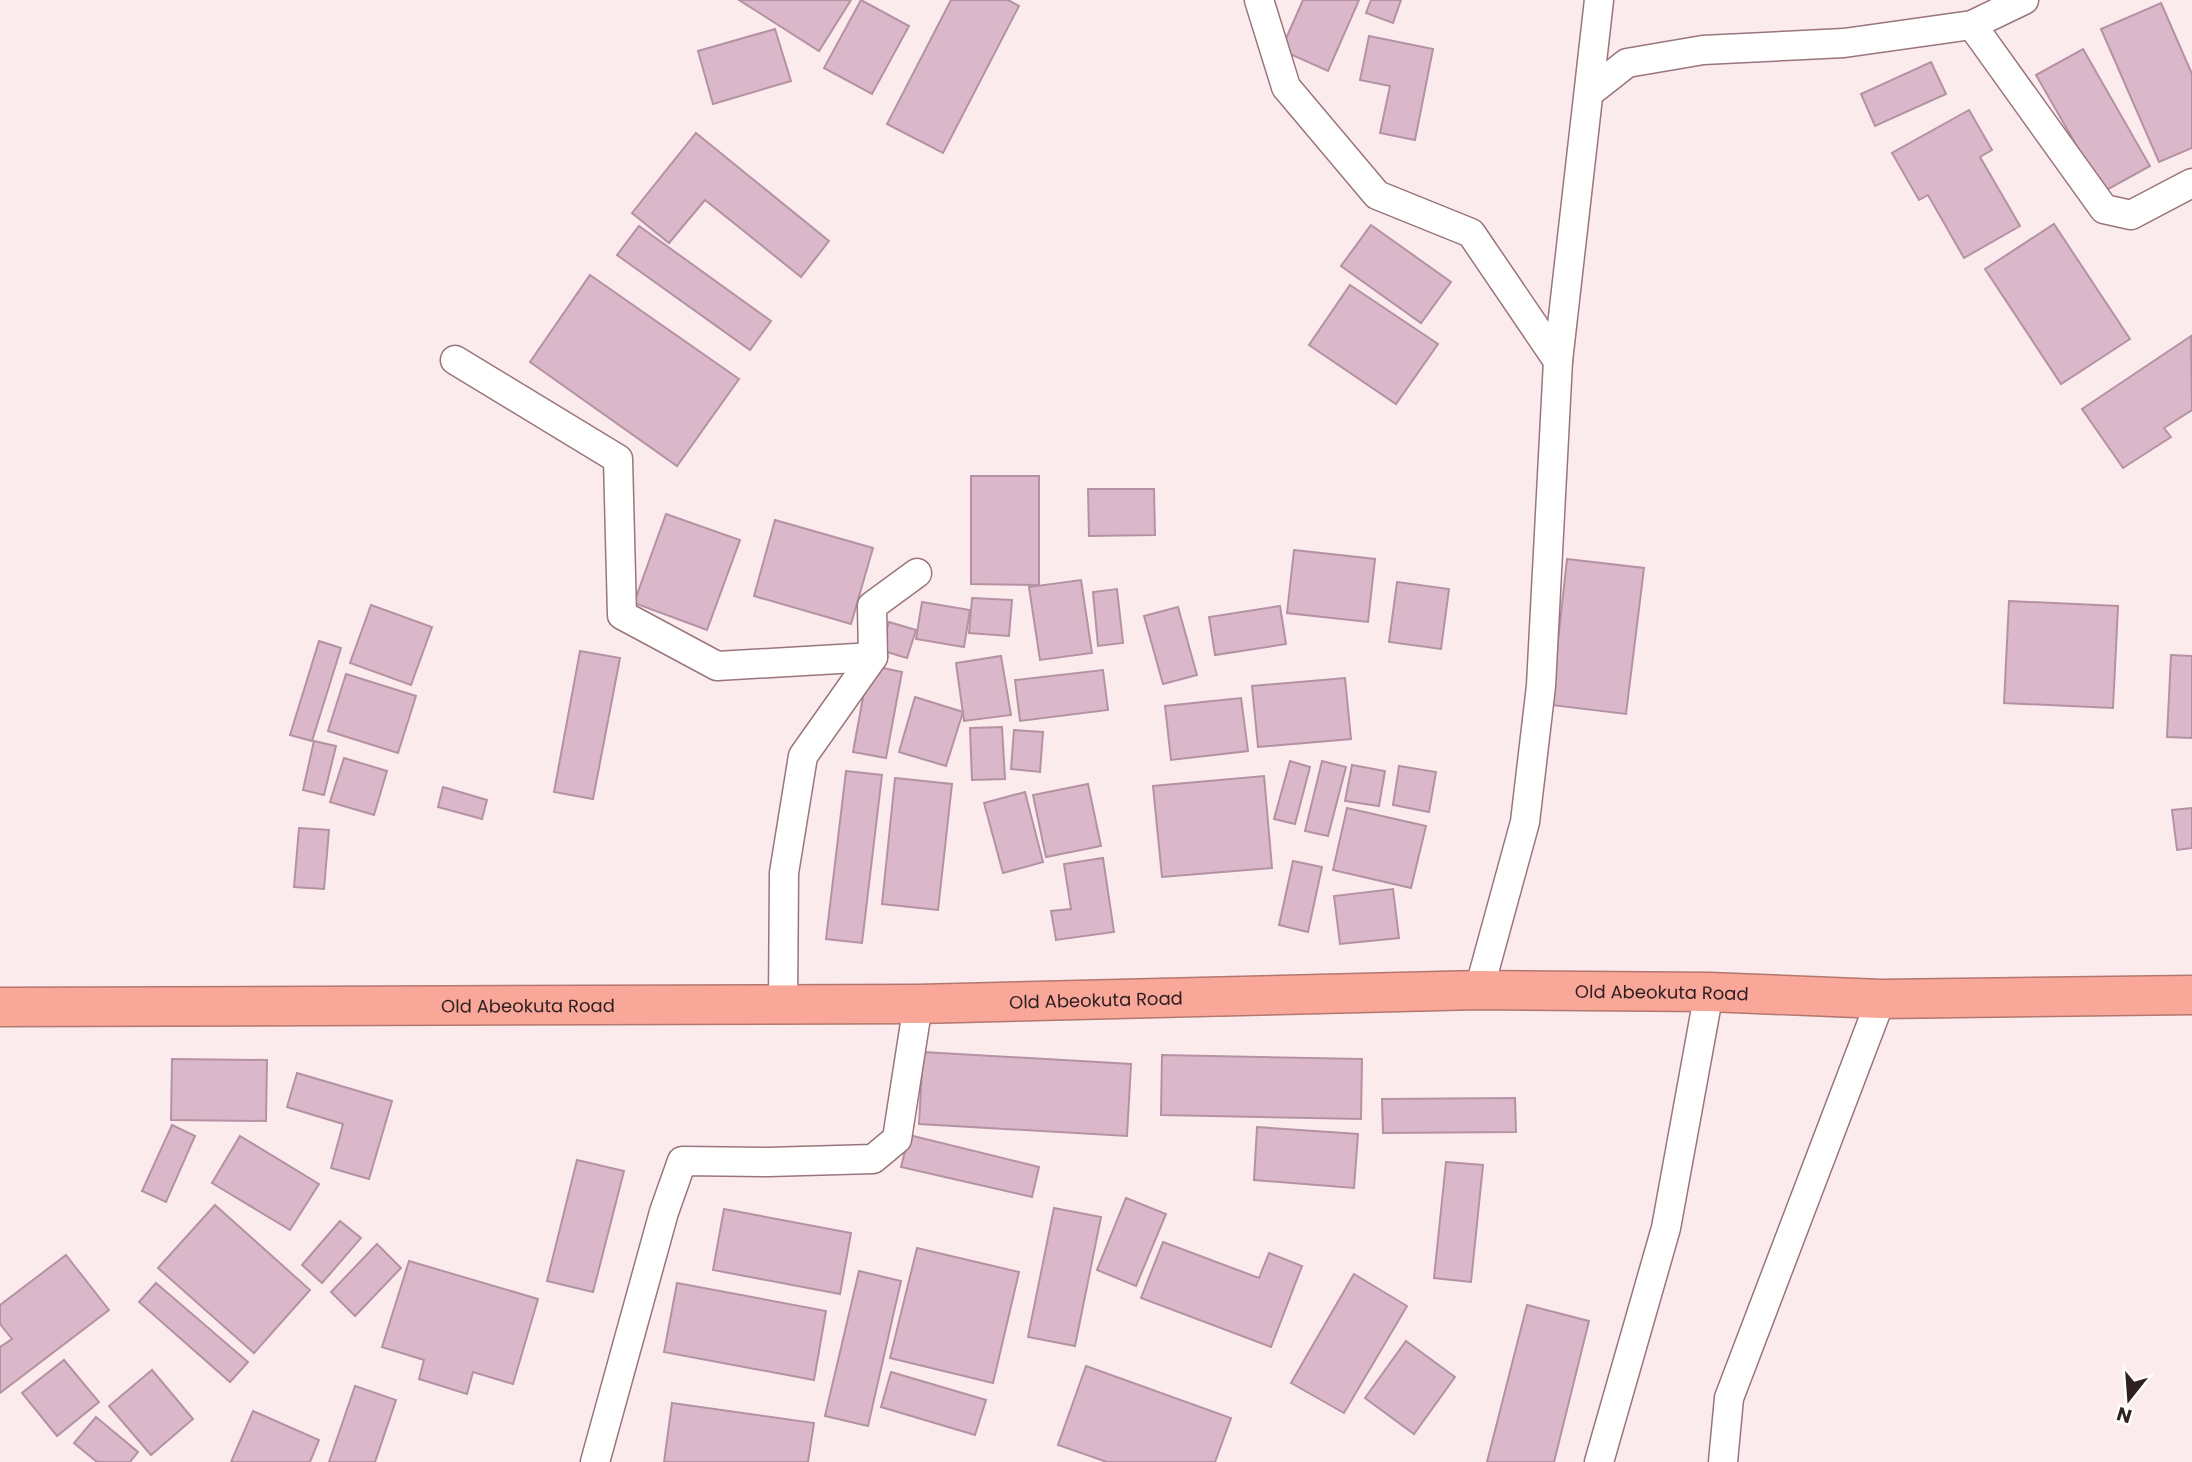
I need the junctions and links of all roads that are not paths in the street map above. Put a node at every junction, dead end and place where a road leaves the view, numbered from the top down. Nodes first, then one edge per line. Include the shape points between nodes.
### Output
1 (1259, 0) edge
2 (1599, 0) edge
3 (2024, 0) edge
4 (1972, 25) junction
5 (1590, 92) junction
6 (2192, 183) edge
7 (456, 360) dead end
8 (1558, 361) junction
9 (917, 573) dead end
10 (873, 657) junction
11 (1479, 990) junction
12 (1709, 992) junction
13 (2192, 995) edge
14 (1881, 999) junction
15 (783, 1004) junction
16 (918, 1004) junction
17 (0, 1007) edge
18 (595, 1462) edge
19 (1599, 1462) edge
20 (1723, 1462) edge

1 - 8 street via 1286,87 1377,195 1471,233
2 - 5 street
3 - 4 street
4 - 5 street via 1844,43 1678,54 1627,63
4 - 6 street via 2104,209 2132,215
5 - 8 street
7 - 10 street via 618,459 622,615 717,666
8 - 11 street via 1541,686 1525,822
9 - 10 street via 872,606
10 - 15 street via 803,756 784,873
11 - 12 highway, Old Abeokuta Road
11 - 16 highway, Old Abeokuta Road
12 - 14 highway, Old Abeokuta Road
12 - 19 street via 1666,1228
13 - 14 highway, Old Abeokuta Road
14 - 20 street via 1729,1398
15 - 16 highway, Old Abeokuta Road
15 - 17 highway, Old Abeokuta Road
16 - 18 street via 897,1139 873,1159 682,1161

